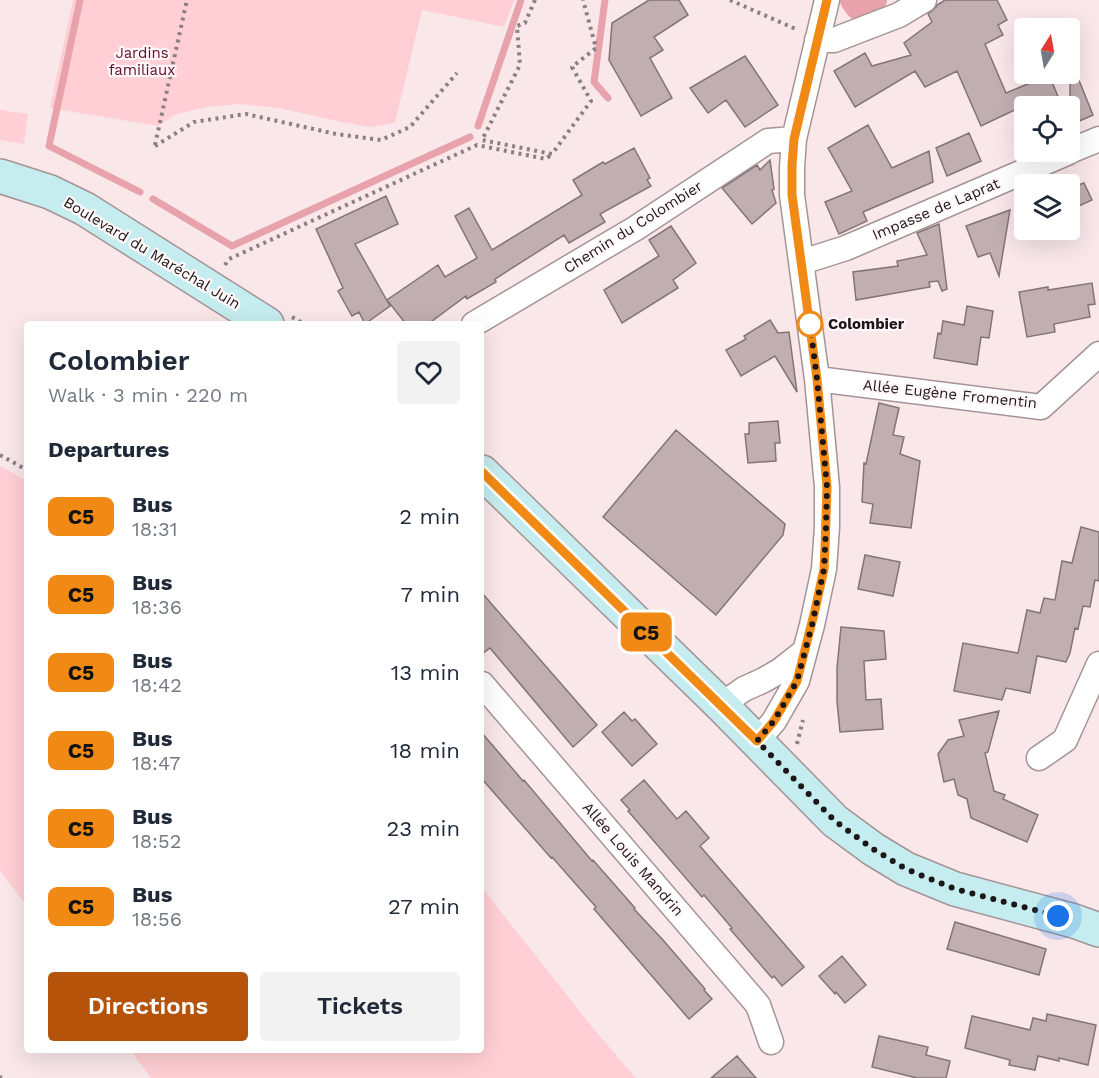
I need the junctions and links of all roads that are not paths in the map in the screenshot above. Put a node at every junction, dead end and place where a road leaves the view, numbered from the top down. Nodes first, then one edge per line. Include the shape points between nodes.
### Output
1 (827, 0) edge
2 (924, 0) edge
3 (817, 40) junction
4 (794, 139) junction
5 (1099, 139) edge
6 (1080, 147) edge
7 (1046, 162) edge
8 (0, 176) edge
9 (802, 262) junction
10 (262, 321) edge
11 (479, 321) edge
12 (1099, 354) edge
13 (817, 379) junction
14 (484, 474) edge
15 (804, 652) junction
16 (1099, 664) edge
17 (484, 686) edge
18 (721, 705) junction
19 (757, 741) junction
20 (1039, 758) dead end
21 (1099, 930) edge
22 (771, 1042) dead end

1 - 3 street
2 - 3 street via 898,15 834,40
3 - 4 street
4 - 9 street via 792,195
4 - 11 street, Chemin du Colombier via 768,141 636,228
5 - 6 street, Impasse de Laprat
7 - 9 street, Impasse de Laprat via 846,248
8 - 10 main road, Boulevard du Maréchal Juin via 86,209
9 - 13 street
12 - 13 street, Allée Eugène Fromentin via 1041,407
13 - 15 street via 827,487 826,527 824,569
14 - 18 main road
15 - 18 street via 782,670 744,688
15 - 19 street via 797,681 774,721
16 - 20 street via 1065,740
17 - 22 street, Allée Louis Mandrin via 758,1005
18 - 19 main road
19 - 21 main road via 835,821 906,869 955,889

